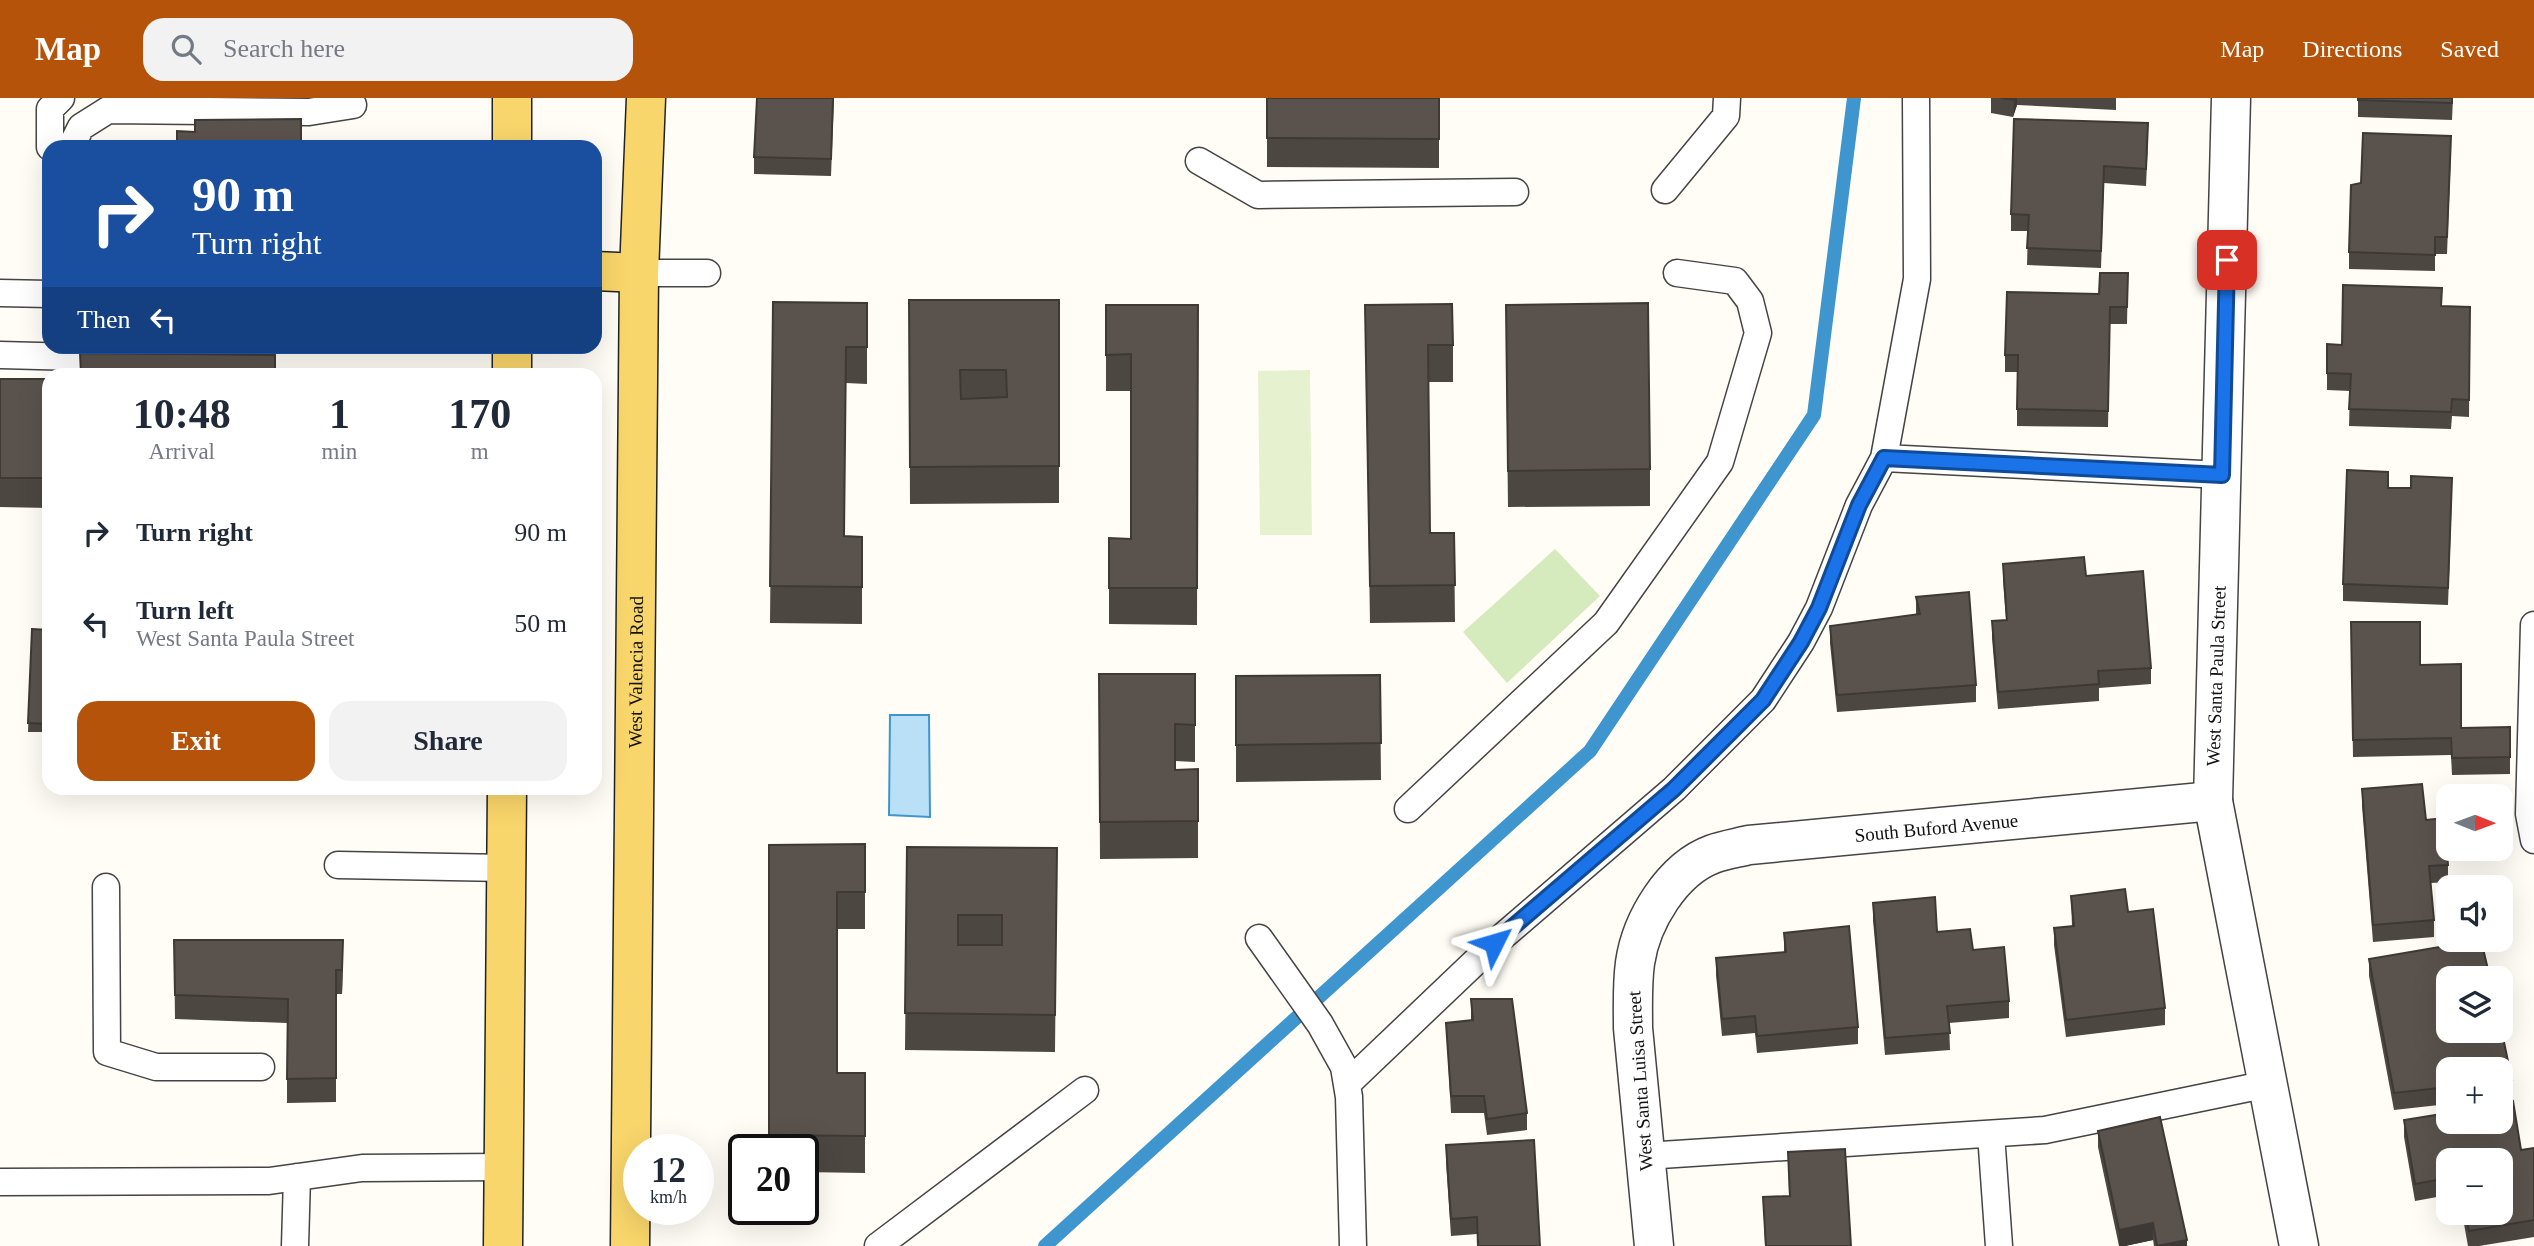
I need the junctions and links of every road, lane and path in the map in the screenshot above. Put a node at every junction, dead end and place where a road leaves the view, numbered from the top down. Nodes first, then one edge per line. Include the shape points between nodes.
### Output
1 (61, 98) edge
2 (512, 98) edge
3 (646, 98) edge
4 (1727, 98) edge
5 (1916, 98) edge
6 (2231, 98) edge
7 (353, 105) dead end
8 (50, 140) edge
9 (74, 140) edge
10 (512, 140) edge
11 (1199, 162) dead end
12 (1665, 190) dead end
13 (1515, 192) dead end
14 (602, 271) edge
15 (639, 273) junction
16 (707, 273) dead end
17 (1677, 273) dead end
18 (0, 293) edge
19 (42, 294) edge
20 (0, 355) edge
21 (136, 358) edge
22 (1884, 458) junction
23 (2222, 475) junction
24 (2534, 625) edge
25 (507, 795) edge
26 (2213, 801) junction
27 (1408, 809) dead end
28 (2534, 840) edge
29 (338, 865) dead end
30 (506, 868) junction
31 (1671, 882) joint
32 (106, 887) dead end
33 (1259, 937) dead end
34 (261, 1068) dead end
35 (1347, 1084) junction
36 (2268, 1084) junction
37 (1084, 1090) dead end
38 (1991, 1134) junction
39 (1646, 1156) junction
40 (503, 1167) junction
41 (297, 1177) junction
42 (0, 1182) edge
43 (295, 1246) edge
44 (502, 1246) edge
45 (630, 1246) edge
46 (878, 1246) edge
47 (1353, 1246) edge
48 (1654, 1246) edge
49 (1999, 1246) edge
50 (2299, 1246) edge

1 - 8 lane via 50,109
2 - 10 main road
3 - 15 main road, West Valencia Road
4 - 12 lane via 1727,116
5 - 22 lane via 1917,279
6 - 23 street, West Santa Paula Street
7 - 9 lane via 309,112 108,110 81,127
11 - 13 lane via 1258,195
14 - 15 main road
15 - 16 lane
15 - 45 main road, West Valencia Road
17 - 27 lane via 1735,281 1750,301 1758,333 1720,463 1606,623
18 - 19 lane
20 - 21 lane
22 - 23 lane
22 - 35 lane via 1859,505 1819,608 1763,700 1674,789 1494,943
23 - 26 street, West Santa Paula Street
24 - 28 lane via 2529,814
25 - 30 main road
26 - 31 street, South Buford Avenue via 1749,845 1711,854
26 - 36 street, West Santa Paula Street
29 - 30 lane
30 - 40 main road
31 - 39 street, West Santa Luisa Street via 1649,920 1635,960 1633,1028
32 - 34 lane via 107,1052 156,1067
33 - 35 lane via 1320,1024 1344,1067
35 - 47 lane
36 - 38 lane via 2045,1130
36 - 50 street, West Santa Paula Street
37 - 46 lane
38 - 39 lane
38 - 49 lane
39 - 48 street, West Santa Luisa Street
40 - 41 lane via 362,1168
40 - 44 main road
41 - 42 lane via 269,1181
41 - 43 lane

